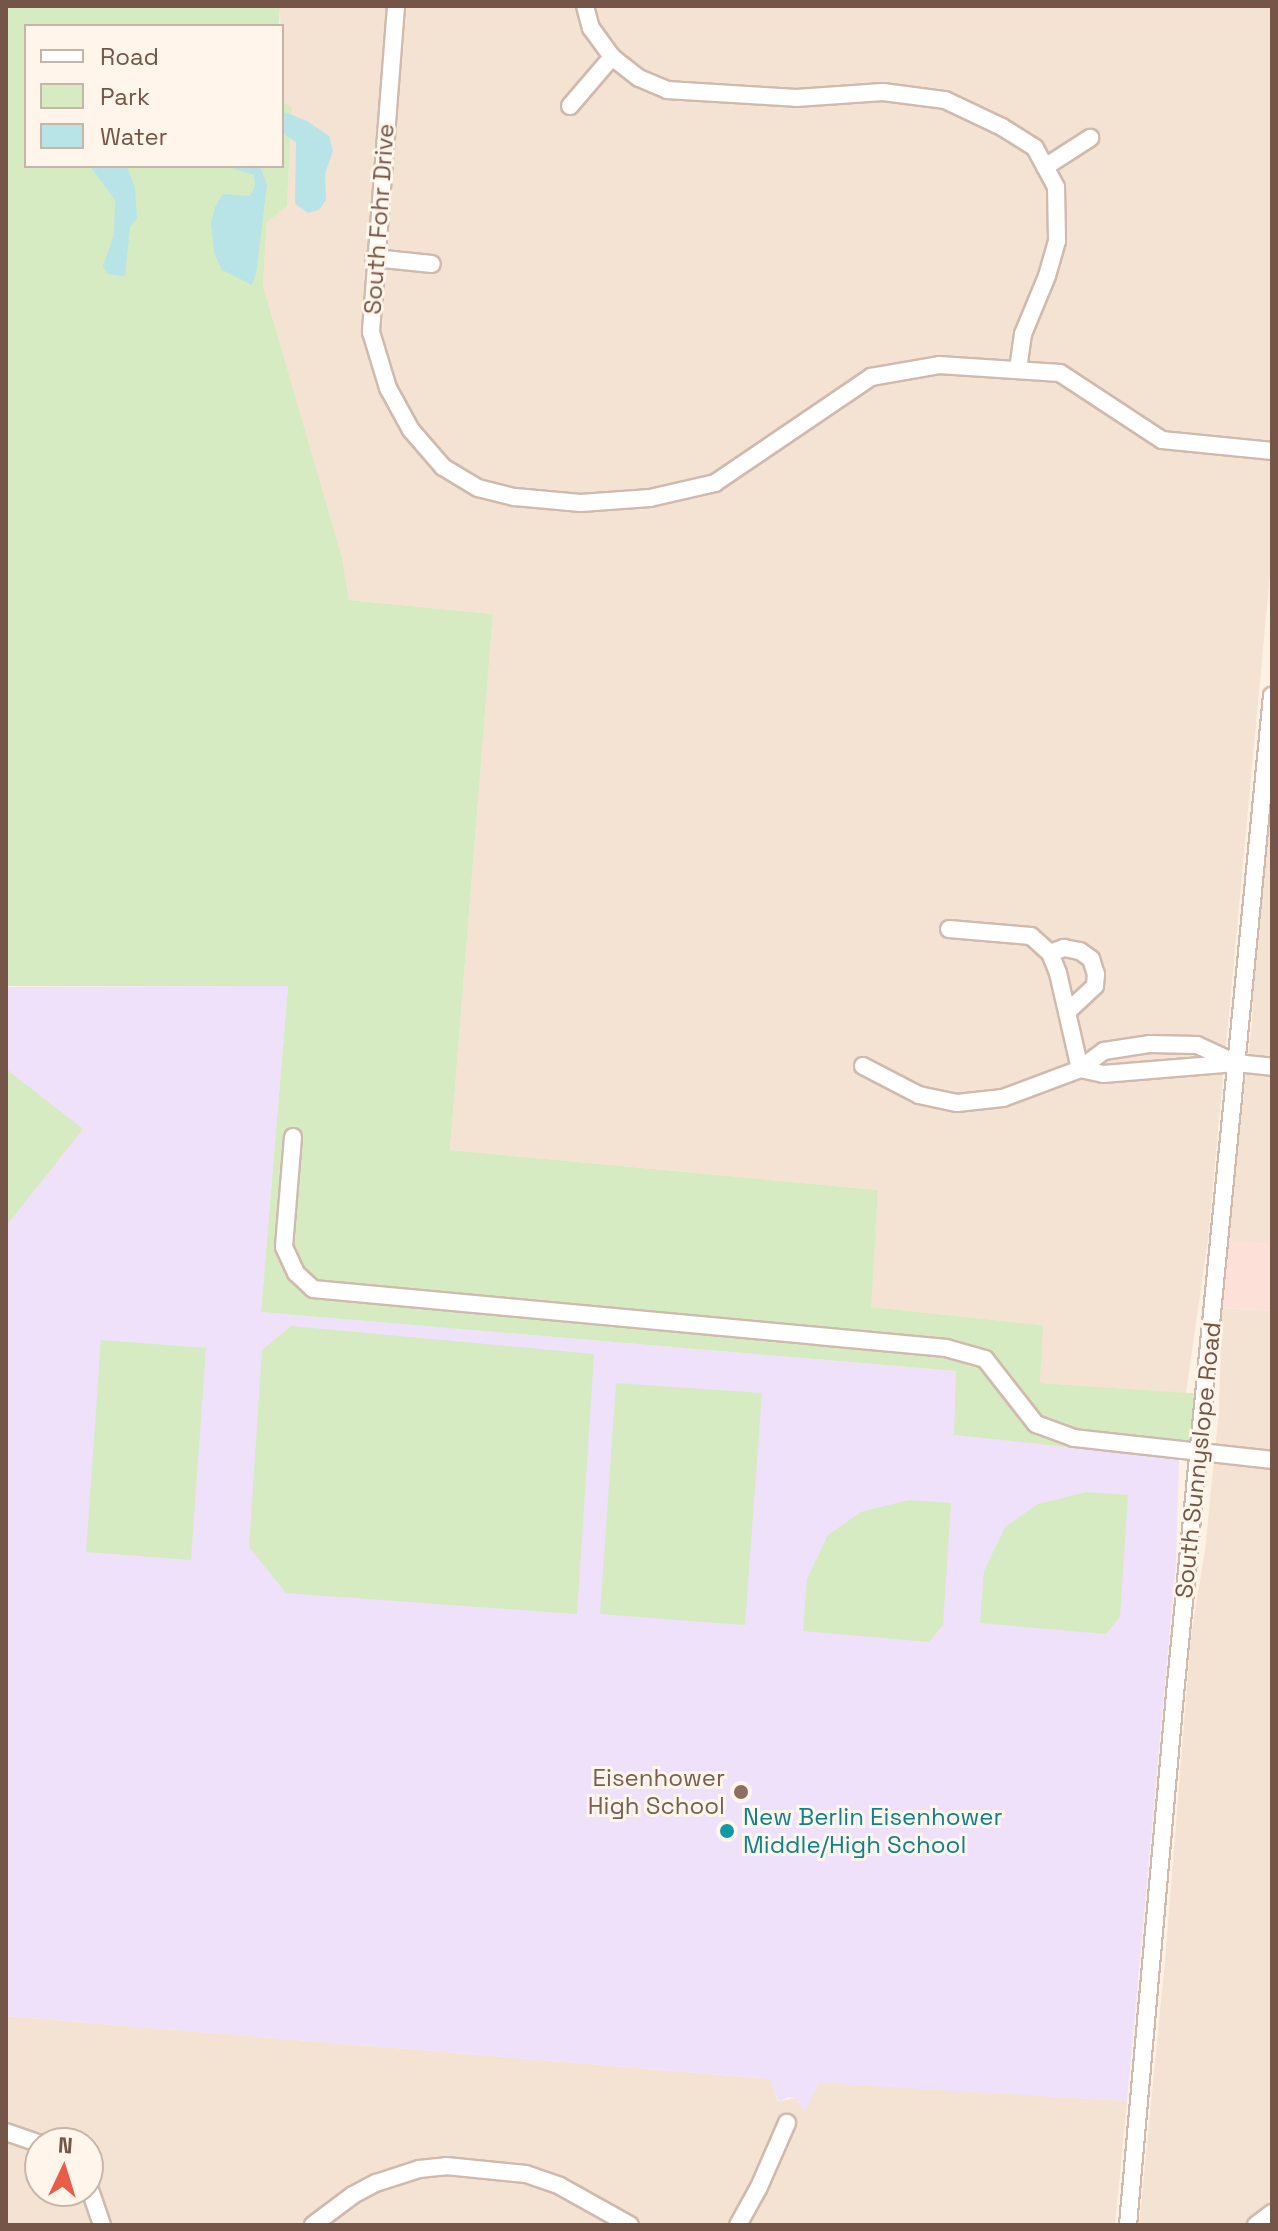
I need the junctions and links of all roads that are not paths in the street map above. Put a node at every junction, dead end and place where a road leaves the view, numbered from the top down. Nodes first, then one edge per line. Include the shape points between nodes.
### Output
1 (396, 6) edge
2 (585, 6) edge
3 (612, 57) junction
4 (570, 106) dead end
5 (1090, 138) dead end
6 (1045, 167) junction
7 (374, 258) junction
8 (432, 264) dead end
9 (1018, 370) junction
10 (1272, 451) edge
11 (1272, 696) edge
12 (949, 929) dead end
13 (1050, 953) junction
14 (1067, 1012) junction
15 (1236, 1063) junction
16 (863, 1066) dead end
17 (1272, 1067) edge
18 (1080, 1069) junction
19 (293, 1137) dead end
20 (1200, 1450) junction
21 (1272, 1460) edge
22 (787, 2123) dead end
23 (1272, 2213) edge
24 (313, 2225) edge
25 (630, 2225) edge
26 (738, 2225) edge
27 (1128, 2225) edge
28 (1256, 2225) edge

1 - 7 street, South Fohr Drive
2 - 3 street via 591,28
3 - 4 street
3 - 6 street via 639,78 667,90 796,98 883,92 945,100 1035,148
5 - 6 street
6 - 9 street via 1056,187 1057,241 1023,334
7 - 8 street
7 - 9 street, South Fohr Drive via 371,332 388,388 411,430 443,467 478,488 515,497 581,503 650,498 715,483 871,377 939,365
9 - 10 street, South Fohr Drive via 1060,373 1162,440
11 - 15 street, South Sunnyslope Road
12 - 13 street via 1031,936
13 - 14 street
13 - 14 street via 1064,948 1080,951 1091,959 1096,974 1095,986
14 - 18 street
15 - 17 street
15 - 18 street via 1103,1074
15 - 18 street via 1197,1045 1150,1044 1104,1051
15 - 20 street, South Sunnyslope Road
16 - 18 street via 919,1095 957,1103 1003,1098
19 - 20 street via 284,1247 296,1273 313,1289 946,1348 985,1359 1036,1424 1074,1438
20 - 21 street via 1226,1458
20 - 27 street, South Sunnyslope Road
22 - 26 street
23 - 28 street
24 - 25 street via 376,2183 446,2166 526,2174 560,2186

